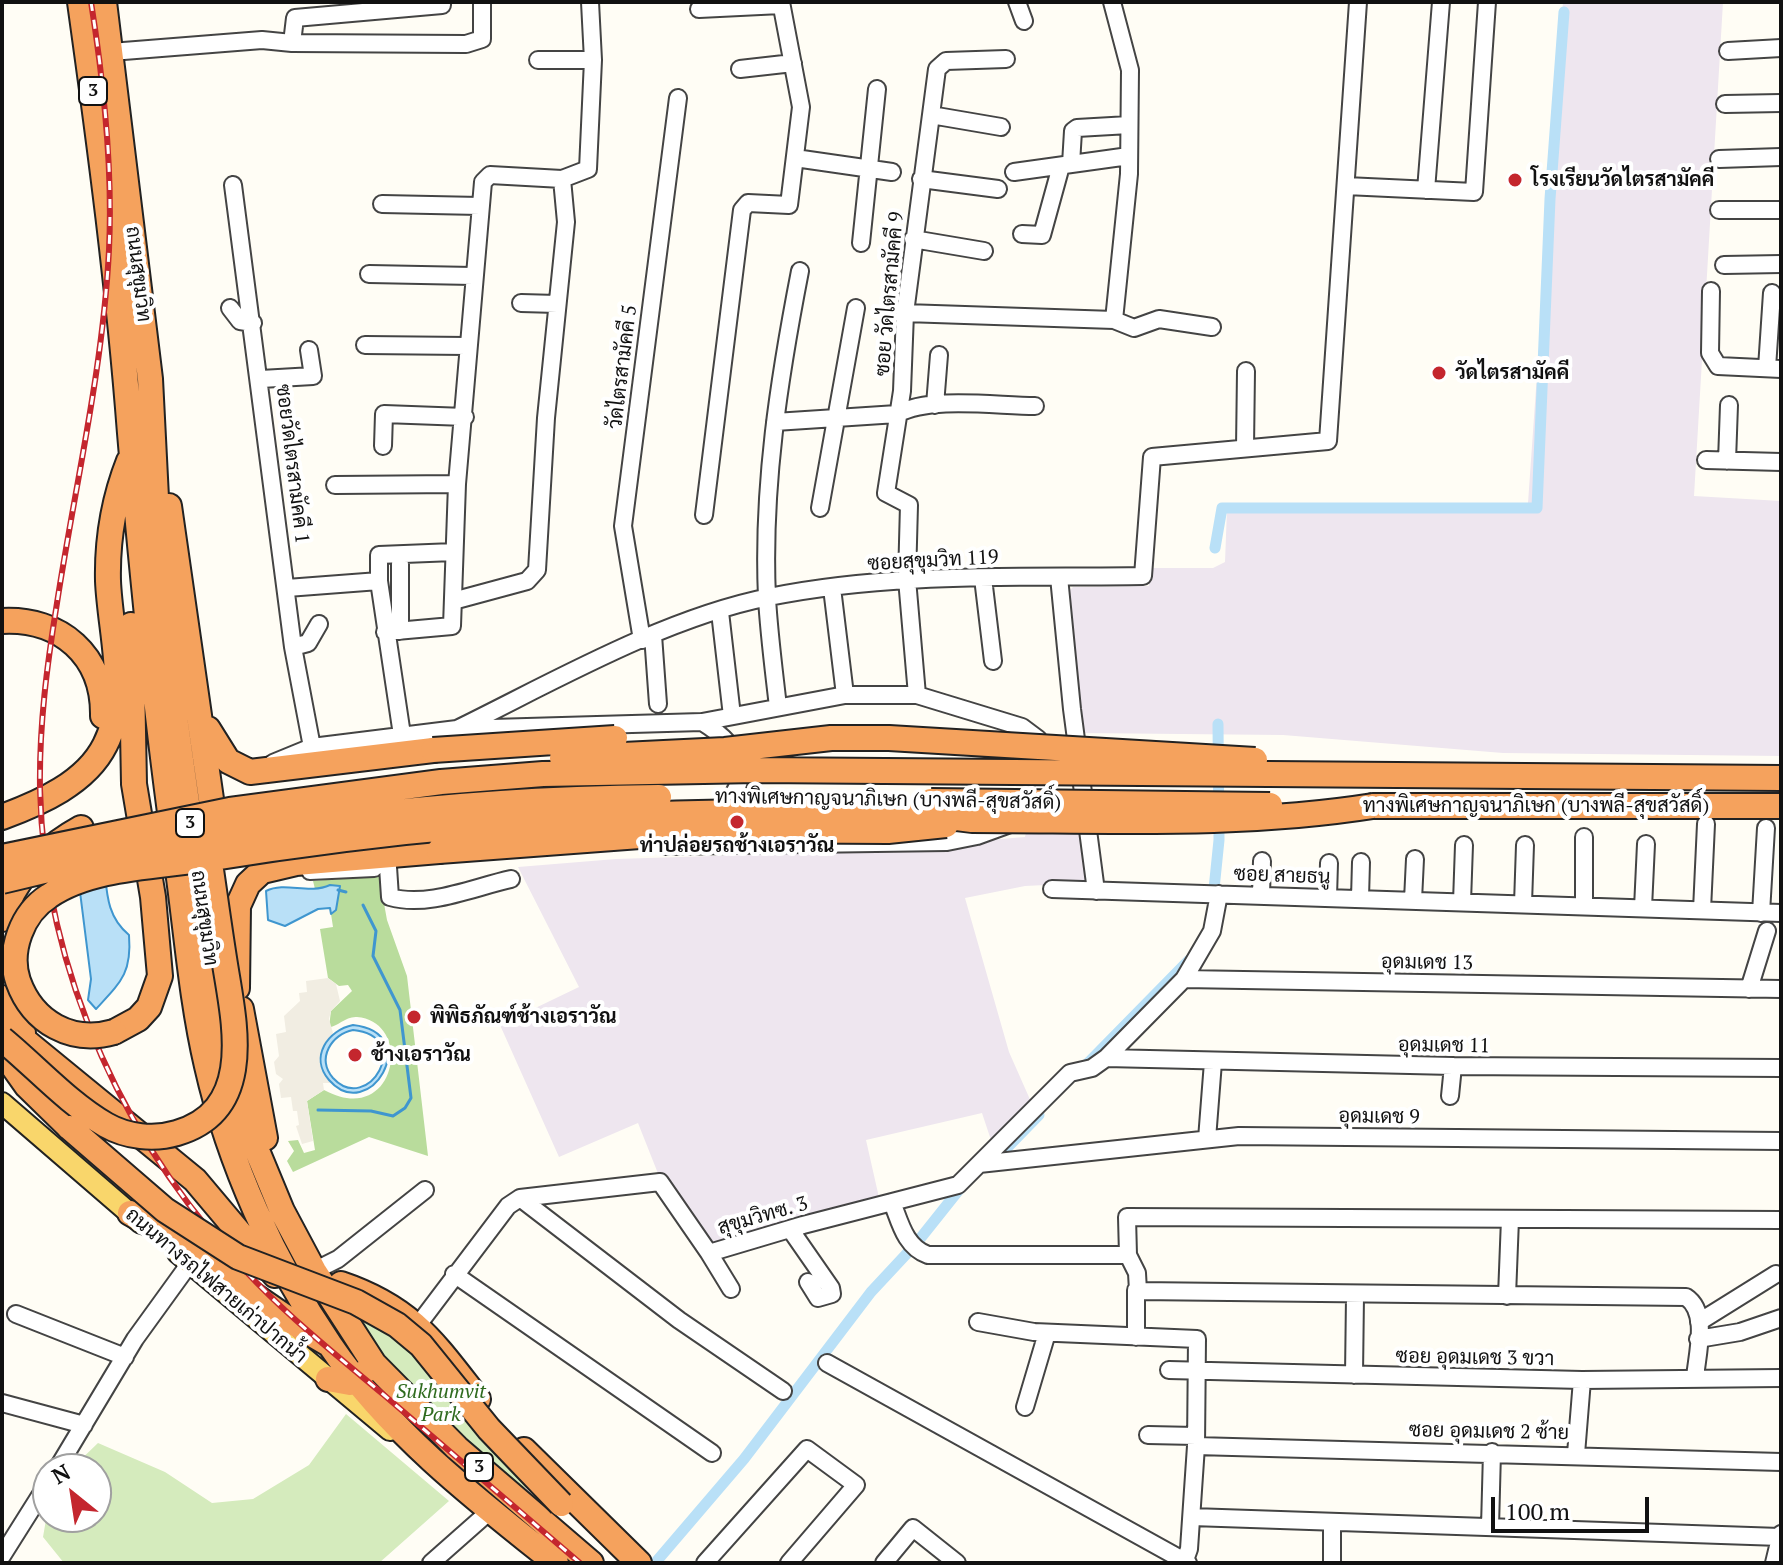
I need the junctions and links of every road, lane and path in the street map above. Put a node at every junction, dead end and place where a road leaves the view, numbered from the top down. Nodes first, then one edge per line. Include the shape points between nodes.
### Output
1 (80, 2) edge
2 (104, 2) edge
3 (482, 2) edge
4 (590, 2) edge
5 (1017, 2) edge
6 (1112, 2) edge
7 (1358, 2) edge
8 (1441, 2) edge
9 (1487, 2) edge
10 (781, 3) edge
11 (442, 5) dead end
12 (699, 9) dead end
13 (1024, 21) dead end
14 (292, 43) junction
15 (1781, 48) edge
16 (1728, 51) dead end
17 (111, 52) junction
18 (1006, 59) dead end
19 (538, 60) dead end
20 (593, 60) junction
21 (793, 63) junction
22 (740, 69) dead end
23 (877, 89) dead end
24 (678, 98) dead end
25 (1781, 103) edge
26 (1725, 104) dead end
27 (931, 115) junction
28 (1129, 125) junction
29 (1001, 127) dead end
30 (1129, 156) junction
31 (1781, 157) edge
32 (795, 158) junction
33 (1719, 159) dead end
34 (1066, 165) junction
35 (867, 168) junction
36 (892, 172) dead end
37 (1014, 172) dead end
38 (562, 179) junction
39 (921, 179) junction
40 (114, 180) junction
41 (233, 185) dead end
42 (1346, 186) junction
43 (998, 189) dead end
44 (1426, 190) junction
45 (382, 204) dead end
46 (480, 206) junction
47 (1719, 210) dead end
48 (1781, 210) edge
49 (1022, 234) dead end
50 (913, 239) junction
51 (861, 243) dead end
52 (984, 251) dead end
53 (1781, 264) edge
54 (1724, 265) dead end
55 (800, 271) dead end
56 (369, 274) dead end
57 (473, 276) junction
58 (1711, 291) dead end
59 (1772, 293) dead end
60 (521, 303) dead end
61 (557, 304) junction
62 (230, 308) dead end
63 (856, 308) dead end
64 (905, 313) junction
65 (1114, 320) junction
66 (253, 323) junction
67 (1212, 327) dead end
68 (365, 345) dead end
69 (467, 346) junction
70 (309, 350) dead end
71 (939, 355) dead end
72 (1774, 368) edge
73 (1246, 371) dead end
74 (150, 379) junction
75 (261, 379) junction
76 (935, 405) junction
77 (1729, 405) dead end
78 (1035, 406) dead end
79 (897, 414) junction
80 (465, 417) junction
81 (836, 419) junction
82 (775, 422) junction
83 (383, 446) dead end
84 (1245, 448) junction
85 (132, 453) junction
86 (1706, 460) dead end
87 (1727, 461) junction
88 (1781, 462) edge
89 (133, 481) junction
90 (457, 484) junction
91 (335, 485) dead end
92 (820, 508) dead end
93 (704, 515) dead end
94 (173, 529) junction
95 (454, 552) junction
96 (400, 564) dead end
97 (1059, 577) junction
98 (983, 578) junction
99 (907, 579) junction
100 (379, 581) junction
101 (287, 588) junction
102 (832, 588) junction
103 (767, 597) junction
104 (453, 601) junction
105 (720, 612) junction
106 (2, 621) edge
107 (319, 624) dead end
108 (393, 632) junction
109 (647, 637) junction
110 (293, 647) junction
111 (993, 661) dead end
112 (845, 695) junction
113 (917, 695) junction
114 (198, 704) junction
115 (658, 704) dead end
116 (778, 707) junction
117 (732, 716) junction
118 (702, 722) junction
119 (581, 725) junction
120 (457, 729) junction
121 (402, 735) junction
122 (831, 738) junction
123 (312, 747) junction
124 (582, 762) junction
125 (83, 771) junction
126 (250, 772) junction
127 (1372, 774) junction
128 (1781, 778) edge
129 (1373, 806) junction
130 (1781, 806) edge
131 (2, 817) edge
132 (972, 820) junction
133 (1706, 824) dead end
134 (1766, 828) dead end
135 (1584, 837) dead end
136 (1646, 844) dead end
137 (1464, 845) dead end
138 (1525, 845) dead end
139 (663, 846) junction
140 (580, 848) junction
141 (2, 857) edge
142 (1415, 859) dead end
143 (1262, 861) dead end
144 (1361, 862) dead end
145 (1329, 863) dead end
146 (274, 866) junction
147 (388, 867) junction
148 (511, 879) dead end
149 (2, 881) edge
150 (1052, 889) dead end
151 (1096, 891) junction
152 (1219, 894) junction
153 (1261, 895) junction
154 (1328, 897) junction
155 (1360, 898) junction
156 (1413, 900) junction
157 (1462, 902) junction
158 (1523, 904) junction
159 (1584, 906) junction
160 (1643, 908) junction
161 (1702, 910) junction
162 (1761, 913) junction
163 (1781, 913) edge
164 (2, 919) edge
165 (1767, 931) dead end
166 (1184, 979) junction
167 (237, 988) junction
168 (1749, 989) junction
169 (1781, 989) edge
170 (2, 998) edge
171 (2, 1022) edge
172 (2, 1039) edge
173 (2, 1051) edge
174 (37, 1051) junction
175 (1106, 1058) junction
176 (1213, 1062) junction
177 (1453, 1066) junction
178 (1781, 1068) edge
179 (1450, 1096) dead end
180 (2, 1103) edge
181 (1207, 1139) junction
182 (1781, 1141) edge
183 (989, 1163) junction
184 (425, 1190) dead end
185 (520, 1198) junction
186 (892, 1202) junction
187 (130, 1213) junction
188 (1510, 1219) junction
189 (1781, 1220) edge
190 (790, 1229) junction
191 (239, 1230) junction
192 (709, 1253) junction
193 (1128, 1255) junction
194 (190, 1263) junction
195 (312, 1266) junction
196 (454, 1274) junction
197 (1776, 1274) dead end
198 (808, 1282) dead end
199 (731, 1289) dead end
200 (1136, 1290) junction
201 (1355, 1296) junction
202 (1507, 1296) junction
203 (16, 1314) dead end
204 (1781, 1318) edge
205 (978, 1322) dead end
206 (418, 1325) junction
207 (1699, 1331) junction
208 (1047, 1333) junction
209 (324, 1336) junction
210 (1136, 1337) junction
211 (125, 1357) junction
212 (827, 1363) dead end
213 (1169, 1370) dead end
214 (365, 1372) junction
215 (1197, 1372) junction
216 (1354, 1375) junction
217 (1695, 1378) junction
218 (1781, 1378) edge
219 (328, 1379) junction
220 (1582, 1380) junction
221 (783, 1391) dead end
222 (2, 1403) edge
223 (1025, 1407) dead end
224 (84, 1425) junction
225 (1148, 1435) dead end
226 (1196, 1441) junction
227 (1492, 1452) junction
228 (67, 1453) edge
229 (712, 1453) dead end
230 (1576, 1454) junction
231 (436, 1462) junction
232 (1781, 1462) edge
233 (32, 1508) edge
234 (491, 1510) junction
235 (1192, 1517) junction
236 (1332, 1522) junction
237 (1490, 1527) junction
238 (1781, 1536) edge
239 (2, 1556) edge
240 (955, 1562) edge
241 (1186, 1562) edge
242 (431, 1563) edge
243 (556, 1563) edge
244 (591, 1563) edge
245 (623, 1563) edge
246 (639, 1563) edge
247 (705, 1563) edge
248 (789, 1563) edge
249 (884, 1563) edge
250 (1332, 1563) edge
251 (1774, 1563) edge

1 - 40 highway, ถนนสุขุมวิท / 3
2 - 17 highway, ถนนสุขุมวิท / 3
3 - 14 street via 483,36 477,43
4 - 20 street
5 - 13 street
6 - 28 street via 1130,70
7 - 42 street
8 - 44 street
9 - 44 street via 1474,192
10 - 12 street
10 - 21 street
11 - 14 street via 295,18
14 - 17 street via 262,40
15 - 16 street
17 - 40 highway, ถนนสุขุมวิท / 3
18 - 27 street, ซอย วัดไตรสามัคคี 9 via 942,64
19 - 20 street
20 - 38 street via 588,169
21 - 22 street
21 - 32 street via 801,107
23 - 35 street
24 - 109 street, วัดไตรสามัคคี 5 via 623,526
25 - 26 street
27 - 29 street
27 - 39 street, ซอย วัดไตรสามัคคี 9
28 - 30 street
28 - 34 street via 1077,128
30 - 34 street
30 - 65 street
31 - 33 street
32 - 35 street
32 - 93 street via 789,205 748,203 742,210
34 - 37 street
34 - 49 street via 1049,235
35 - 36 street
35 - 51 street
38 - 46 street via 485,177
38 - 61 street via 566,222
39 - 43 street
39 - 50 street, ซอย วัดไตรสามัคคี 9
40 - 74 highway, ถนนสุขุมวิท / 3
40 - 85 highway, ถนนสุขุมวิท / 3
41 - 66 street, ซอยวัดไตรสามัคคี 1
42 - 44 street
42 - 84 street, ซอยสุขุมวิท 119 via 1328,441
45 - 46 street
46 - 57 street
47 - 48 street
50 - 52 street
50 - 64 street, ซอย วัดไตรสามัคคี 9
53 - 54 street
55 - 82 street
56 - 57 street
57 - 69 street
58 - 72 street via 1710,353 1718,366
59 - 72 street
60 - 61 street
61 - 104 street via 536,574
62 - 66 street via 240,321
63 - 81 street
64 - 65 street
64 - 79 street, ซอย วัดไตรสามัคคี 9
65 - 67 street via 1134,328 1159,319
66 - 75 street, ซอยวัดไตรสามัคคี 1
68 - 69 street
69 - 80 street
70 - 75 street via 313,376
71 - 76 street
73 - 84 street
74 - 94 highway
74 - 195 highway, ถนนสุขุมวิท / 3 via 170,675 216,1007 246,1124 282,1211
75 - 101 street, ซอยวัดไตรสามัคคี 1
76 - 78 street
76 - 79 street
77 - 87 street
79 - 81 street
79 - 99 street, ซอย วัดไตรสามัคคี 9 via 886,493 909,505
80 - 83 street via 384,414
80 - 90 street
81 - 82 street
81 - 92 street
82 - 103 street
84 - 97 street, ซอยสุขุมวิท 119 via 1152,457 1143,576
85 - 89 highway, ถนนสุขุมวิท / 3
85 - 125 highway via 117,492 110,536 114,712 106,743
86 - 87 street
87 - 88 street
89 - 132 highway, bridge via 133,772 153,897 160,976 149,1007 114,1032 92,1038 51,1023 30,1006 15,967 17,940 35,907 65,887 105,875 352,838 585,816 847,811
89 - 209 highway, ถนนสุขุมวิท / 3 via 153,694 205,1060 248,1191
90 - 91 street
90 - 95 street
94 - 114 highway
94 - 172 highway, bridge via 179,636 237,1042 231,1080 211,1111 183,1131 166,1136 126,1133 89,1114
95 - 100 street via 379,555
95 - 104 street
96 - 108 street
97 - 98 street, ซอยสุขุมวิท 119
97 - 151 street
98 - 99 street, ซอยสุขุมวิท 119
98 - 111 street
99 - 102 street, ซอยสุขุมวิท 119
99 - 113 street
100 - 101 street
100 - 108 street
101 - 110 street, ซอยวัดไตรสามัคคี 1
102 - 103 street, ซอยสุขุมวิท 119
102 - 112 street
103 - 105 street, ซอยสุขุมวิท 119
103 - 116 street
104 - 108 street via 450,628
105 - 109 street, ซอยสุขุมวิท 119
105 - 117 street
106 - 125 highway via 42,623 84,656 103,704 100,736
107 - 110 street via 308,643
108 - 121 street
109 - 115 street, วัดไตรสามัคคี 5
109 - 120 street, ซอยสุขุมวิท 119
110 - 123 street, ซอยวัดไตรสามัคคี 1
112 - 113 street
112 - 116 street
113 - 139 street via 1022,727 1038,739 1045,751 1048,782 1043,794 1004,829 947,842
114 - 126 highway via 221,753
114 - 167 highway
116 - 117 street
117 - 118 street
118 - 119 street
118 - 139 street via 736,750 741,768 737,782 713,818
119 - 120 street
119 - 124 street
120 - 121 street
121 - 123 street
122 - 126 highway, bridge via 646,737 433,750
122 - 127 highway, bridge via 937,739 1223,757
122 - 164 highway, bridge via 417,771 124,813 81,828 51,846 25,873
123 - 126 street
124 - 140 street via 586,834
124 - 146 highway via 261,795 254,826
125 - 131 highway via 34,805
127 - 128 highway, ทางพิเศษกาญจนาภิเษก (บางพลี-สุขสวัสดิ์), bridge
127 - 141 highway, ทางพิเศษกาญจนาภิเษก (บางพลี-สุขสวัสดิ์), bridge via 543,774 230,810
129 - 130 highway, ทางพิเศษกาญจนาภิเษก (บางพลี-สุขสวัสดิ์)
129 - 132 highway, bridge via 1259,820
129 - 149 highway, ทางพิเศษกาญจนาภิเษก (บางพลี-สุขสวัสดิ์), bridge via 758,797 535,800 363,814 238,832
132 - 146 highway, bridge via 913,830 720,830
133 - 161 street
134 - 162 street
135 - 159 street
136 - 160 street
137 - 157 street
138 - 158 street
139 - 140 street
140 - 147 street
142 - 156 street
143 - 153 street
144 - 155 street
145 - 154 street
146 - 147 street via 333,872
146 - 167 highway via 255,876 242,894
147 - 148 street via 390,897 396,898 422,900
150 - 151 street, ซอย สายธนู
151 - 152 street, ซอย สายธนู
152 - 153 street, ซอย สายธนู
152 - 166 street via 1212,931
153 - 154 street, ซอย สายธนู
154 - 155 street, ซอย สายธนู
155 - 156 street, ซอย สายธนู
156 - 157 street, ซอย สายธนู
157 - 158 street, ซอย สายธนู
158 - 159 street, ซอย สายธนู
159 - 160 street, ซอย สายธนู
160 - 161 street, ซอย สายธนู
161 - 162 street, ซอย สายธนู
162 - 163 street, ซอย สายธนู
165 - 168 street
166 - 168 street, อุดมเดช 13
166 - 175 street
167 - 195 highway via 263,1130
168 - 169 street, อุดมเดช 13
170 - 174 highway
171 - 174 highway
173 - 245 highway, bridge via 27,1086 70,1128 165,1210 227,1251 356,1302 397,1325 421,1345 510,1453
174 - 191 highway via 195,1180
175 - 176 street, อุดมเดช 11
175 - 183 street, สุขุมวิทซ. 3 via 1074,1072
176 - 177 street, อุดมเดช 11
176 - 181 street
177 - 178 street, อุดมเดช 11
177 - 179 street
180 - 187 main road, ถนนทางรถไฟสายเก่าปากน้ำ
181 - 182 street, อุดมเดช 9
181 - 183 street, อุดมเดช 9
183 - 186 street, สุขุมวิทซ. 3 via 956,1186
184 - 195 street via 338,1259
185 - 192 street, สุขุมวิทซ. 3 via 660,1182
185 - 196 street
185 - 221 street via 679,1320
186 - 190 street, สุขุมวิทซ. 3
186 - 193 street via 911,1245 928,1255
187 - 191 highway via 164,1223
187 - 194 main road, ถนนทางรถไฟสายเก่าปากน้ำ
187 - 209 highway via 195,1252 297,1326
188 - 189 street
188 - 193 street via 1127,1217
188 - 202 street
190 - 192 street, สุขุมวิทซ. 3
190 - 198 street via 832,1294 818,1298
191 - 209 highway
192 - 199 street
193 - 200 street via 1137,1273
194 - 211 street
194 - 219 main road, ถนนทางรถไฟสายเก่าปากน้ำ
195 - 206 highway
195 - 214 highway, ถนนสุขุมวิท / 3
196 - 206 street
196 - 229 street
197 - 207 street
200 - 201 street
200 - 210 street
201 - 202 street
201 - 216 street
202 - 207 street via 1686,1297 1697,1307
203 - 211 street
204 - 207 street via 1740,1332
205 - 208 street
206 - 246 highway via 502,1430
207 - 217 street
208 - 210 street
208 - 223 street
209 - 214 highway, ถนนสุขุมวิท / 3
210 - 215 street via 1197,1339
211 - 224 street
212 - 241 street
213 - 215 street, ซอย อุดมเดช 3 ขวา
214 - 219 highway via 343,1384
214 - 231 highway, ถนนสุขุมวิท / 3
214 - 244 highway, ถนนสุขุมวิท / 3
215 - 216 street, ซอย อุดมเดช 3 ขวา
215 - 226 street
216 - 220 street, ซอย อุดมเดช 3 ขวา
217 - 218 street, ซอย อุดมเดช 3 ขวา
217 - 220 street, ซอย อุดมเดช 3 ขวา
219 - 231 main road, ถนนทางรถไฟสายเก่าปากน้ำ
220 - 230 street
222 - 224 street
224 - 228 street
225 - 226 street, ซอย อุดมเดช 2 ซ้าย
226 - 227 street, ซอย อุดมเดช 2 ซ้าย
226 - 235 street
227 - 230 street, ซอย อุดมเดช 2 ซ้าย
227 - 237 street
230 - 232 street, ซอย อุดมเดช 2 ซ้าย
231 - 234 highway, ถนนสุขุมวิท / 3
233 - 239 street
234 - 242 street
234 - 243 highway, ถนนสุขุมวิท / 3
235 - 236 street
235 - 241 street
236 - 237 street
236 - 250 street
237 - 238 street
238 - 251 street
240 - 249 street via 913,1528
247 - 248 street via 805,1449 856,1485

